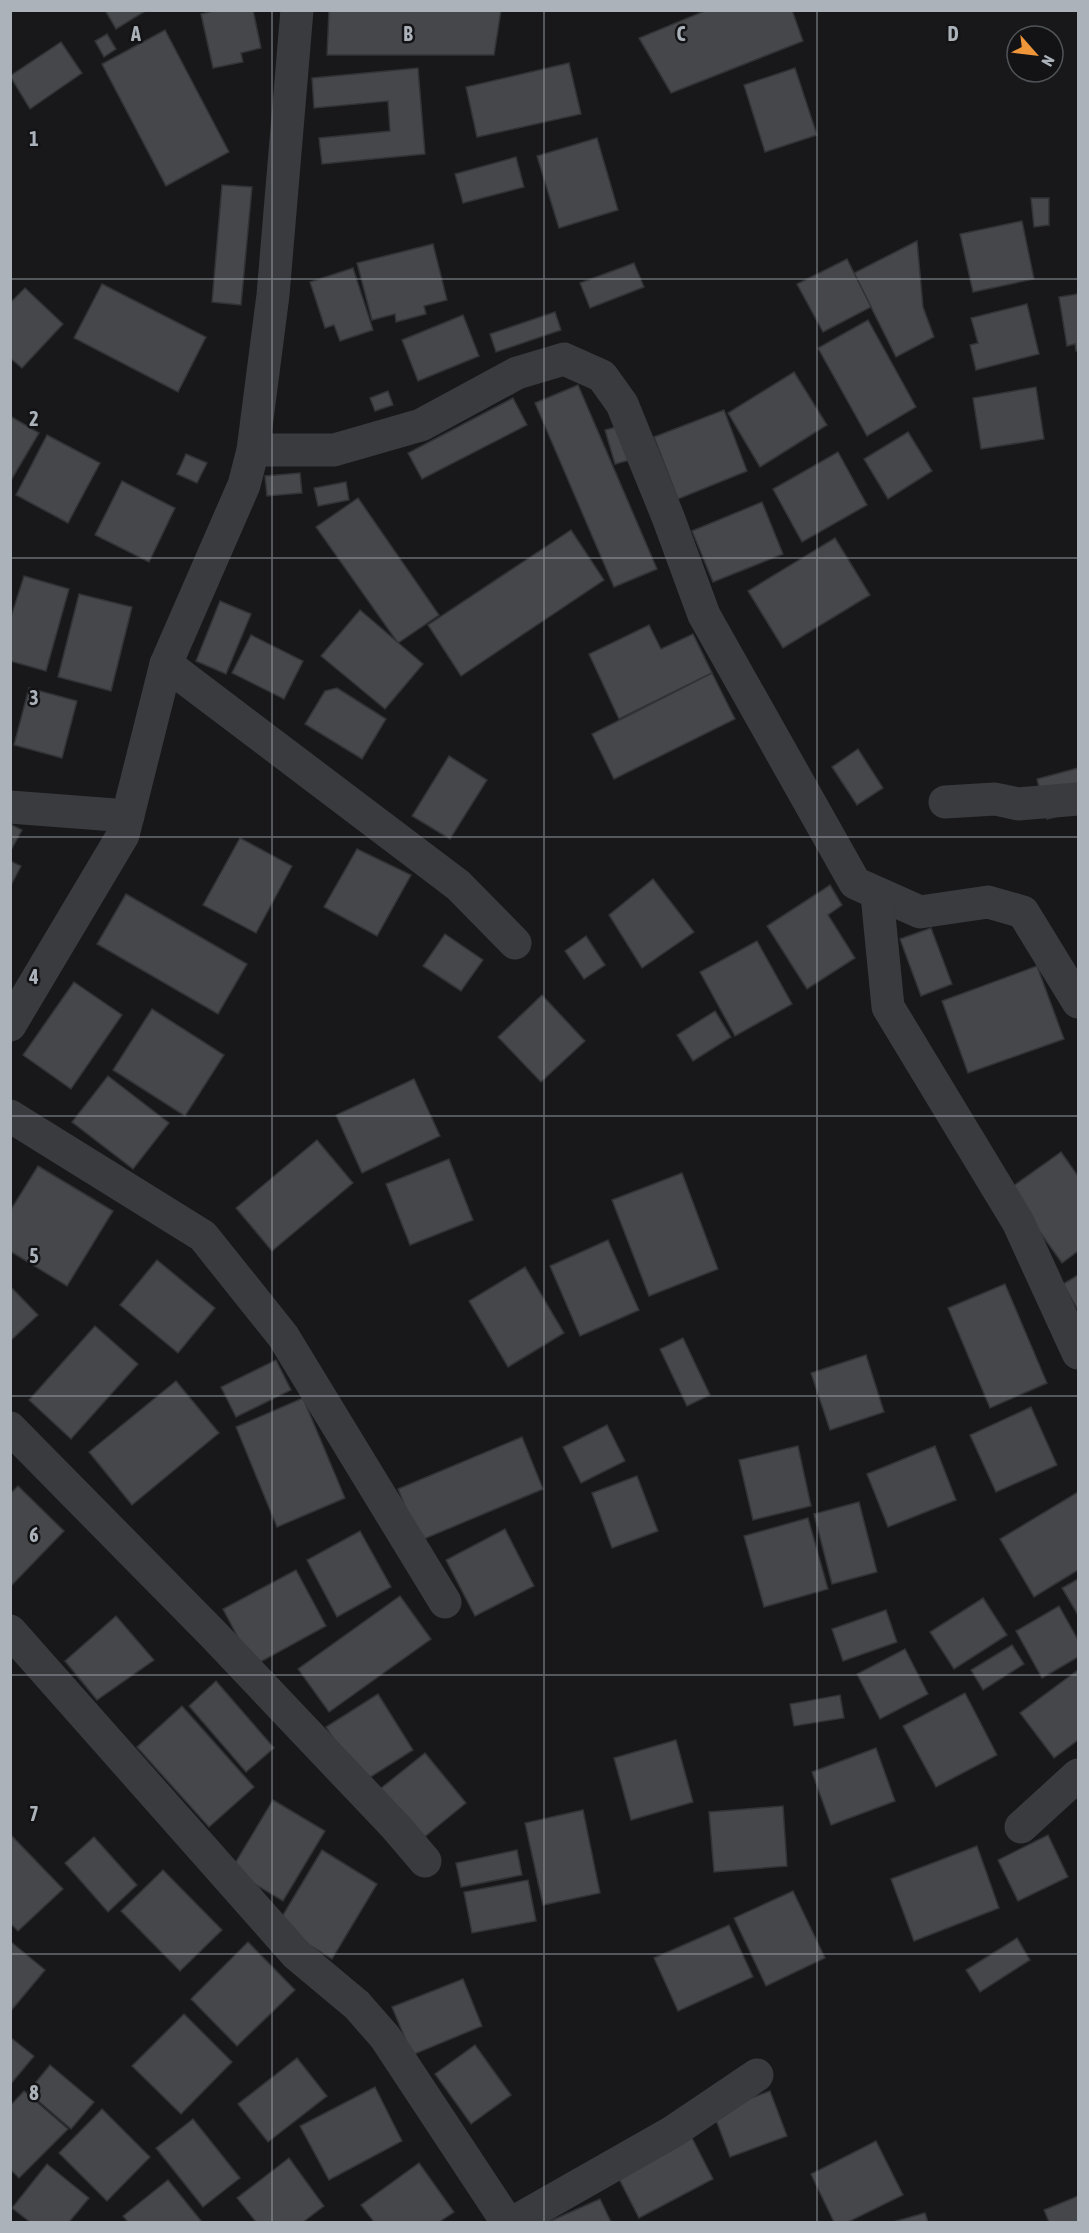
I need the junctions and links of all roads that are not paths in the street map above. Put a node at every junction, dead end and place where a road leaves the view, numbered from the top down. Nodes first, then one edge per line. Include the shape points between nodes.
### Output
1 (297, 10) edge
2 (253, 450) junction
3 (166, 664) junction
4 (1078, 799) edge
5 (945, 802) dead end
6 (10, 807) edge
7 (128, 816) junction
8 (878, 895) junction
9 (515, 943) dead end
10 (1078, 1002) edge
11 (10, 1025) edge
12 (10, 1116) edge
13 (1078, 1353) edge
14 (10, 1428) edge
15 (445, 1602) dead end
16 (10, 1631) edge
17 (1078, 1775) edge
18 (1021, 1827) dead end
19 (425, 1861) dead end
20 (757, 2075) dead end
21 (507, 2223) edge
22 (514, 2223) edge

1 - 2 street via 273,295
2 - 3 street via 244,485
2 - 8 street via 334,450 421,425 518,373 564,359 602,376 622,404 704,615 855,883
3 - 7 street
3 - 9 street via 459,885
4 - 5 street via 1018,804 995,799
6 - 7 street
7 - 11 street via 123,835
8 - 10 street via 920,912 988,902 1023,912
8 - 13 street via 888,1007 1018,1222
12 - 15 street via 203,1236 283,1336
14 - 19 street via 221,1642
16 - 21 street via 296,1954 357,2005 385,2037
17 - 18 street
20 - 22 street via 674,2131

